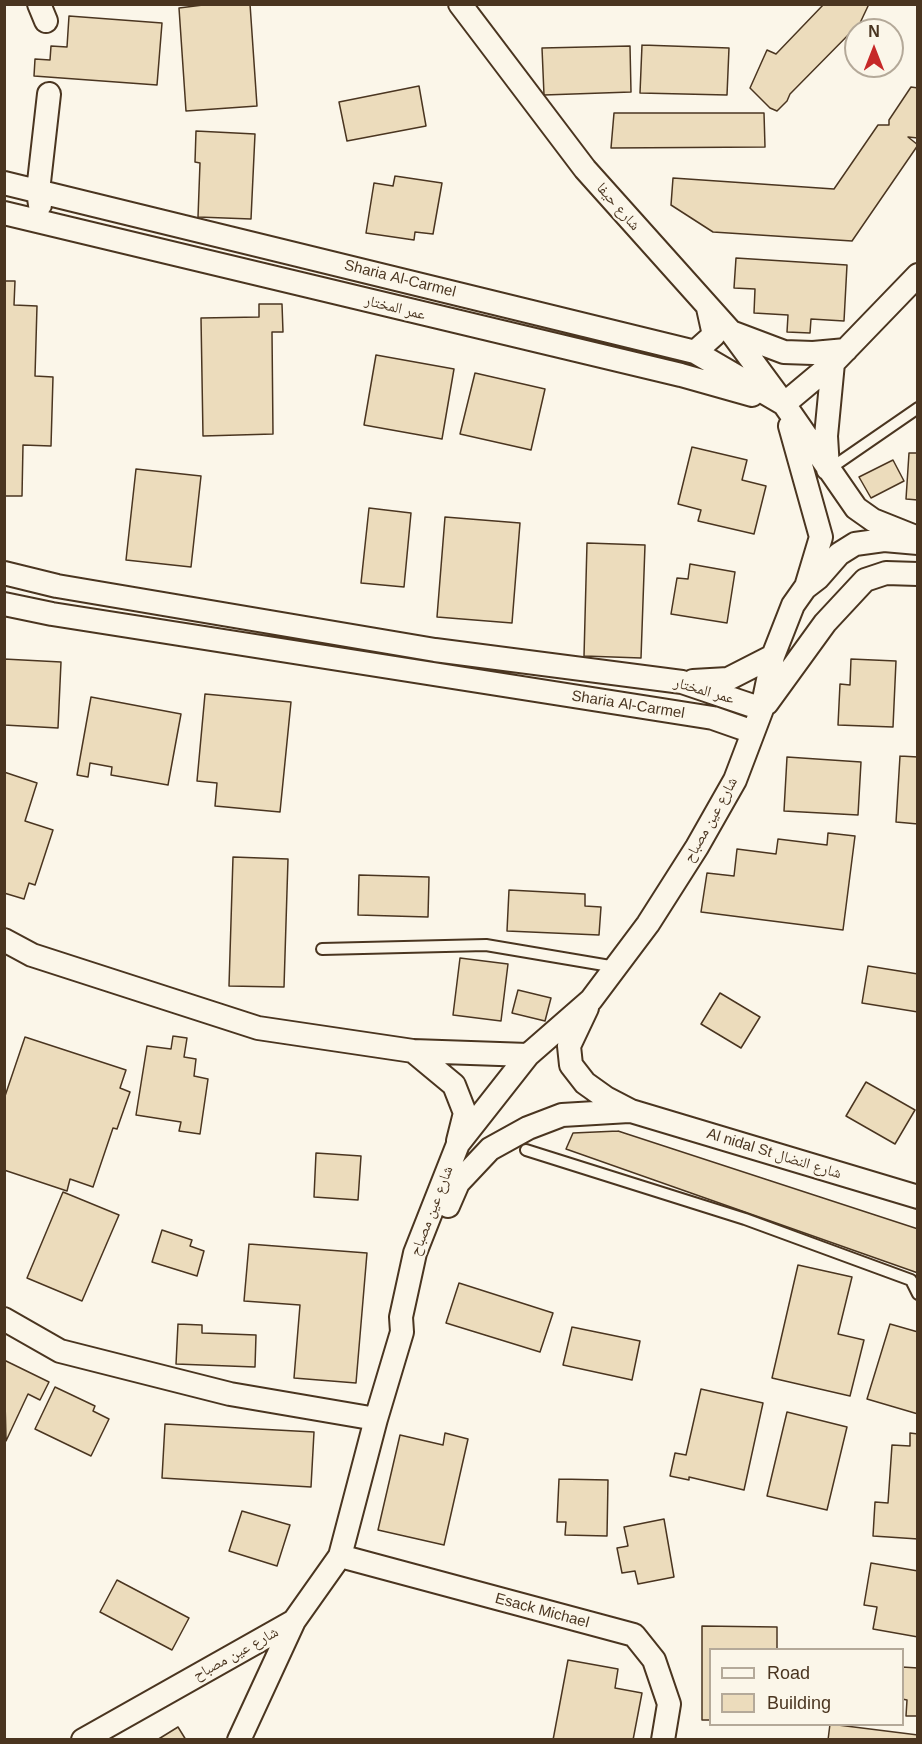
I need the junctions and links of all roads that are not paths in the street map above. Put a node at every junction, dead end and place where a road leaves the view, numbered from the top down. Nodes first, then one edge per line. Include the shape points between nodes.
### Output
1 (460, 4) edge
2 (49, 94) dead end
3 (4, 183) edge
4 (38, 191) junction
5 (4, 213) edge
6 (42, 222) junction
7 (918, 276) edge
8 (708, 308) junction
9 (731, 332) junction
10 (695, 352) junction
11 (839, 357) junction
12 (784, 404) junction
13 (918, 408) edge
14 (828, 470) junction
15 (821, 537) junction
16 (918, 538) edge
17 (918, 543) edge
18 (839, 554) junction
19 (4, 573) edge
20 (886, 573) junction
21 (918, 574) edge
22 (805, 588) junction
23 (4, 603) edge
24 (773, 656) junction
25 (682, 682) junction
26 (762, 709) junction
27 (753, 732) junction
28 (4, 940) edge
29 (322, 949) dead end
30 (616, 967) junction
31 (591, 999) junction
32 (413, 1051) junction
33 (528, 1055) junction
34 (631, 1111) junction
35 (458, 1144) junction
36 (526, 1150) dead end
37 (918, 1197) edge
38 (918, 1294) edge
39 (401, 1317) junction
40 (4, 1319) edge
41 (376, 1419) junction
42 (340, 1556) junction
43 (294, 1621) junction
44 (83, 1740) edge
45 (239, 1740) edge
46 (663, 1740) edge

1 - 8 street, شارع حيفا via 585,169
2 - 4 street
3 - 4 street, Sharia Al-Carmel
4 - 6 street
4 - 10 street, Sharia Al-Carmel
5 - 6 street, عمر المختار
6 - 12 street, عمر المختار via 681,375
7 - 11 street
8 - 9 street, شارع حيفا
8 - 10 street via 714,335
9 - 11 street via 784,352
9 - 12 street, شارع حيفا
10 - 12 street, Sharia Al-Carmel
11 - 12 street
11 - 14 street via 826,436
12 - 14 street, شارع حيفا
12 - 15 street
13 - 14 lane
14 - 16 street, شارع حيفا via 856,508 873,520
15 - 18 street
15 - 22 street
17 - 18 street, شارع عين مصباح via 884,540 855,544
18 - 20 street
18 - 22 street, شارع عين مصباح
19 - 25 street, عمر المختار via 57,586 435,650
20 - 21 street, شارع عين مصباح
20 - 26 street, شارع عين مصباح via 865,580 848,596
22 - 24 street, شارع عين مصباح
23 - 27 street, Sharia Al-Carmel via 52,614 713,718
24 - 25 street via 728,679
24 - 26 street, شارع عين مصباح
25 - 26 street, عمر المختار
26 - 27 street, شارع عين مصباح
27 - 30 street, شارع عين مصباح via 735,780 697,847
28 - 32 street via 32,955 258,1028
29 - 30 lane via 486,945
30 - 31 street, شارع عين مصباح
31 - 33 street, شارع عين مصباح
31 - 34 street via 569,1046 571,1065 585,1083
32 - 33 street
32 - 35 street via 454,1085 465,1113
33 - 35 street, شارع عين مصباح
34 - 37 street, Al nidal St شارع النضال
34 - 39 street via 562,1115 490,1149 458,1183
35 - 39 street, شارع عين مصباح via 415,1253
36 - 38 lane via 745,1220 911,1280
39 - 41 street, شارع عين مصباح via 402,1332
40 - 41 street via 60,1351 230,1395
41 - 42 street, شارع عين مصباح
42 - 43 street, شارع عين مصباح
42 - 46 street, Esack Michael via 634,1635 654,1660 669,1704
43 - 44 street, شارع عين مصباح
43 - 45 street

